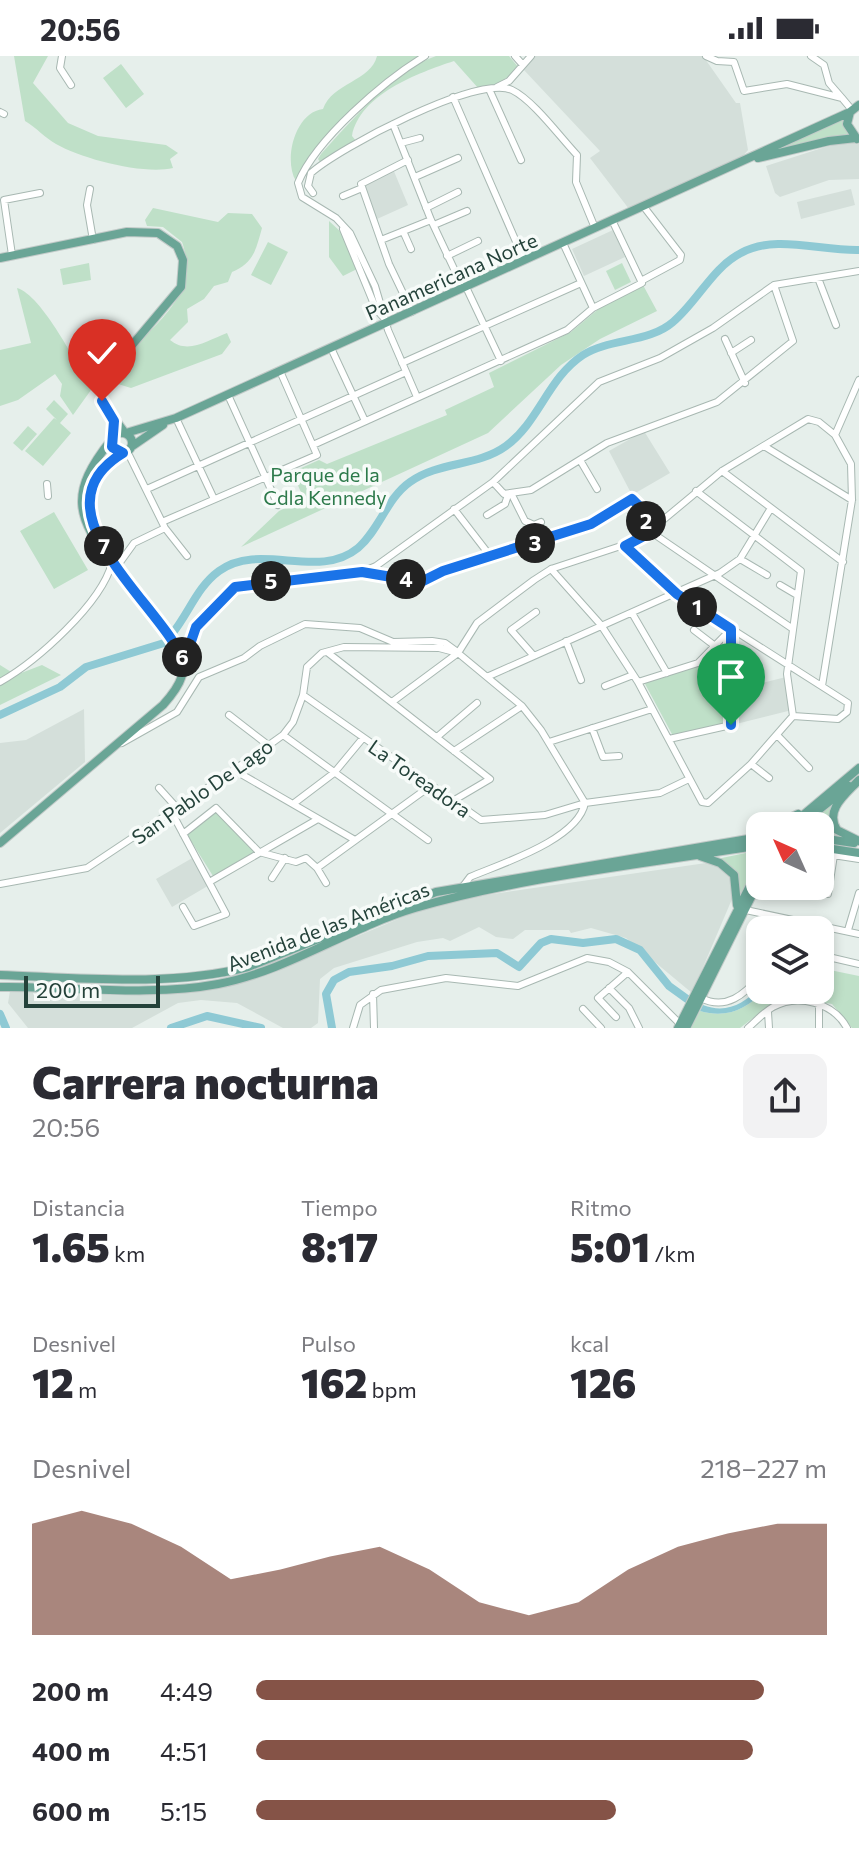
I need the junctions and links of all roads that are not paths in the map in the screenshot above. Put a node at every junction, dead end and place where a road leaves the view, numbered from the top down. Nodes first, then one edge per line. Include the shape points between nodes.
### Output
1 (62, 56) edge
2 (425, 56) edge
3 (515, 56) edge
4 (531, 56) edge
5 (706, 56) edge
6 (811, 56) edge
7 (523, 65) junction
8 (71, 85) dead end
9 (501, 90) junction
10 (453, 97) junction
11 (842, 98) junction
12 (856, 107) edge
13 (393, 124) junction
14 (420, 138) dead end
15 (857, 139) edge
16 (401, 143) junction
17 (766, 153) junction
18 (458, 158) dead end
19 (408, 160) junction
20 (521, 160) dead end
21 (415, 177) junction
22 (362, 188) junction
23 (90, 189) dead end
24 (458, 192) dead end
25 (40, 193) dead end
26 (313, 193) dead end
27 (343, 196) dead end
28 (644, 207) junction
29 (426, 208) junction
30 (467, 211) dead end
31 (612, 220) junction
32 (432, 222) junction
33 (595, 228) junction
34 (403, 231) junction
35 (93, 240) junction
36 (381, 240) junction
37 (478, 241) dead end
38 (563, 243) junction
39 (411, 249) dead end
40 (12, 255) junction
41 (447, 256) junction
42 (0, 258) edge
43 (524, 260) junction
44 (859, 271) edge
45 (818, 278) junction
46 (641, 281) junction
47 (581, 283) junction
48 (774, 285) junction
49 (464, 288) junction
50 (593, 308) junction
51 (412, 312) junction
52 (385, 320) junction
53 (836, 325) dead end
54 (484, 326) junction
55 (725, 339) dead end
56 (751, 340) dead end
57 (331, 348) junction
58 (731, 353) junction
59 (501, 361) junction
60 (402, 363) junction
61 (280, 371) junction
62 (406, 372) junction
63 (859, 380) edge
64 (745, 383) junction
65 (228, 395) junction
66 (354, 396) junction
67 (417, 397) junction
68 (849, 403) junction
69 (859, 407) edge
70 (173, 419) junction
71 (302, 419) junction
72 (114, 421) junction
73 (365, 421) junction
74 (125, 433) junction
75 (835, 435) junction
76 (112, 439) junction
77 (250, 443) junction
78 (313, 445) junction
79 (764, 446) junction
80 (127, 451) junction
81 (580, 460) junction
82 (199, 466) junction
83 (722, 471) junction
84 (265, 477) junction
85 (493, 482) junction
86 (47, 484) dead end
87 (147, 489) junction
88 (597, 489) dead end
89 (696, 491) junction
90 (510, 495) junction
91 (48, 496) dead end
92 (214, 499) junction
93 (852, 500) junction
94 (278, 505) dead end
95 (771, 508) junction
96 (454, 509) junction
97 (487, 515) dead end
98 (541, 522) dead end
99 (164, 525) junction
100 (651, 532) junction
101 (752, 537) junction
102 (625, 546) junction
103 (187, 556) dead end
104 (491, 557) junction
105 (740, 559) junction
106 (843, 562) junction
107 (116, 568) junction
108 (551, 569) junction
109 (362, 572) junction
110 (767, 575) dead end
111 (714, 576) junction
112 (780, 585) dead end
113 (677, 594) junction
114 (797, 595) junction
115 (536, 612) dead end
116 (632, 613) junction
117 (601, 625) junction
118 (731, 629) junction
119 (793, 629) junction
120 (694, 630) dead end
121 (566, 641) junction
122 (715, 646) junction
123 (327, 652) junction
124 (458, 653) junction
125 (533, 655) junction
126 (184, 662) junction
127 (788, 667) junction
128 (667, 673) junction
129 (489, 676) junction
130 (635, 679) junction
131 (581, 680) dead end
132 (0, 682) edge
133 (605, 686) dead end
134 (822, 686) junction
135 (303, 695) junction
136 (392, 702) junction
137 (477, 703) dead end
138 (522, 706) junction
139 (652, 709) junction
140 (229, 715) dead end
141 (793, 716) junction
142 (592, 728) junction
143 (283, 735) junction
144 (778, 736) junction
145 (437, 737) junction
146 (363, 738) junction
147 (669, 739) junction
148 (549, 742) junction
149 (268, 745) junction
150 (454, 751) junction
151 (104, 754) junction
152 (619, 756) dead end
153 (751, 764) junction
154 (809, 768) dead end
155 (859, 768) edge
156 (234, 770) junction
157 (334, 773) junction
158 (769, 778) dead end
159 (689, 779) junction
160 (859, 779) edge
161 (429, 787) junction
162 (159, 788) dead end
163 (451, 802) junction
164 (585, 803) junction
165 (293, 804) junction
166 (174, 810) junction
167 (806, 810) joint
168 (802, 812) edge
169 (813, 812) edge
170 (390, 815) junction
171 (318, 819) junction
172 (183, 834) junction
173 (746, 838) edge
174 (355, 840) junction
175 (428, 840) dead end
176 (834, 840) edge
177 (0, 843) edge
178 (859, 843) edge
179 (746, 848) edge
180 (259, 852) junction
181 (834, 852) edge
182 (834, 855) edge
183 (699, 856) junction
184 (859, 856) edge
185 (285, 858) junction
186 (317, 868) junction
187 (272, 878) dead end
188 (0, 881) edge
189 (211, 881) junction
190 (326, 883) dead end
191 (461, 891) junction
192 (859, 893) edge
193 (747, 900) edge
194 (749, 900) edge
195 (183, 907) dead end
196 (743, 909) junction
197 (848, 930) junction
198 (859, 934) edge
199 (834, 958) edge
200 (859, 964) edge
201 (628, 972) junction
202 (0, 975) edge
203 (0, 987) edge
204 (609, 988) junction
205 (746, 990) edge
206 (373, 994) junction
207 (698, 999) junction
208 (798, 1004) edge
209 (819, 1004) edge
210 (821, 1004) edge
211 (583, 1009) dead end
212 (768, 1011) junction
213 (616, 1017) dead end
214 (639, 1027) edge
215 (681, 1027) edge
216 (353, 1028) edge
217 (374, 1028) edge
218 (601, 1028) edge
219 (748, 1028) edge
220 (769, 1028) edge
221 (819, 1028) edge
222 (847, 1028) edge

1 - 8 street via 60,68
2 - 52 street via 348,120 298,183 302,197 342,225
3 - 7 street
4 - 7 street
5 - 11 street via 734,62 741,87 749,93 787,84
6 - 11 street via 824,65 829,83
7 - 9 street
9 - 10 street
9 - 20 street
9 - 33 street via 577,155 576,182
10 - 13 street
10 - 43 street
11 - 12 street
12 - 15 main road via 847,124
12 - 17 main road, Panamericana Norte
13 - 16 street
13 - 26 street via 315,170 307,180
14 - 16 street
15 - 17 main road, Panamericana Norte
16 - 19 street
17 - 28 main road, Panamericana Norte
18 - 21 street
19 - 21 street
19 - 22 street via 365,180
21 - 29 street
22 - 27 street
22 - 36 street
23 - 35 street
24 - 29 street
25 - 40 street via 4,200
28 - 31 main road, Panamericana Norte
28 - 46 street via 681,255
29 - 32 street
30 - 32 street
31 - 33 main road, Panamericana Norte
31 - 46 street
32 - 34 street
32 - 41 street
33 - 38 main road, Panamericana Norte
34 - 36 street
34 - 39 street
35 - 40 main road
35 - 72 main road via 127,232 158,233 177,246 183,260 177,294 104,375 100,395
36 - 51 street
37 - 41 street
38 - 43 main road, Panamericana Norte
38 - 47 street
40 - 42 main road
41 - 49 street
43 - 49 main road, Panamericana Norte
44 - 45 street
45 - 48 street
45 - 53 street
46 - 50 street
47 - 50 street
47 - 54 street
48 - 64 street via 793,341
48 - 85 street via 660,358 599,382
49 - 51 main road, Panamericana Norte
49 - 54 street
50 - 59 street via 567,330
51 - 52 main road, Panamericana Norte
52 - 57 main road, Panamericana Norte
52 - 60 street
54 - 59 street
54 - 60 street
55 - 58 street
56 - 58 street
57 - 61 main road, Panamericana Norte
57 - 66 street
58 - 64 street
59 - 67 street
60 - 62 street
61 - 65 main road, Panamericana Norte
61 - 71 street
62 - 66 street
62 - 67 street
63 - 68 street
64 - 81 street via 717,402 607,443
65 - 70 main road, Panamericana Norte
65 - 77 street
66 - 71 street
66 - 73 street
67 - 73 street
68 - 69 street
68 - 75 street
70 - 74 main road, Panamericana Norte
70 - 80 main road, Panamericana Norte
70 - 82 street
71 - 77 street
71 - 78 street
72 - 74 main road
72 - 76 main road
73 - 78 street
74 - 76 main road, Panamericana Norte
74 - 80 main road via 131,439
75 - 79 street via 808,419
75 - 93 street via 851,464
76 - 80 main road via 114,450
76 - 107 main road, Panamericana Norte via 90,468 82,496 87,529
77 - 82 street
77 - 84 street
78 - 84 street via 317,455
79 - 83 street
79 - 93 street
80 - 87 street
80 - 107 main road, Panamericana Norte via 100,473 90,496 93,524
81 - 88 street
81 - 90 street via 531,490
82 - 87 street
82 - 92 street
83 - 89 street
83 - 95 street
84 - 92 street
84 - 94 street
85 - 90 street
85 - 96 street
86 - 91 street
87 - 99 street
89 - 100 street
89 - 101 street
90 - 97 street
90 - 98 street via 525,521
92 - 99 street
93 - 106 street
95 - 101 street
95 - 106 street
96 - 104 street
96 - 109 street
99 - 103 street
99 - 107 street via 134,543
100 - 102 street
100 - 104 street via 639,504 630,498 591,524
100 - 111 street
101 - 105 street
101 - 114 street via 800,569
102 - 108 street
102 - 113 street
104 - 109 street via 421,582
105 - 110 street
105 - 111 street
106 - 134 street
107 - 126 main road, Panamericana Norte
107 - 132 street via 62,631
108 - 117 street
108 - 124 street via 487,613
109 - 126 street via 235,587 196,627
111 - 113 street
111 - 119 street
112 - 114 street
113 - 116 street
113 - 118 street
114 - 119 street
115 - 125 street via 511,630
116 - 117 street
116 - 128 street
117 - 121 street
117 - 130 street
118 - 122 street
118 - 127 street
118 - 147 street via 731,725
119 - 127 street
120 - 122 street
121 - 125 street
121 - 131 street
122 - 128 street via 698,663
123 - 124 street via 344,647
123 - 135 street, San Pablo De Lago via 307,667
123 - 136 street
124 - 129 street
124 - 136 street
124 - 151 street via 445,643 393,642 360,628 305,624 199,677 177,712
125 - 129 street
126 - 151 main road via 178,688
127 - 134 street
127 - 141 street
128 - 130 street
129 - 138 street
130 - 133 street
130 - 139 street
134 - 141 street via 847,700 845,715
135 - 143 street, San Pablo De Lago
135 - 146 street, La Toreadora
136 - 145 street
137 - 145 street
138 - 148 street
138 - 150 street
139 - 142 street
139 - 147 street
140 - 149 street
141 - 144 street
142 - 148 street
142 - 152 street via 603,757
143 - 149 street, San Pablo De Lago
143 - 157 street
144 - 153 street
144 - 154 street
145 - 150 street
146 - 157 street
146 - 161 street, La Toreadora
147 - 159 street
148 - 164 street
149 - 156 street, San Pablo De Lago
150 - 163 street via 491,782
151 - 177 main road
153 - 158 street
153 - 159 street via 712,800 702,802
155 - 167 main road
156 - 165 street
156 - 166 street, San Pablo De Lago
157 - 165 street
157 - 170 street
159 - 164 street, La Toreadora via 660,793
160 - 169 main road
160 - 178 main road via 835,806 832,818 837,830
161 - 163 street, La Toreadora
161 - 170 street
162 - 166 street
163 - 164 street, La Toreadora via 473,818 491,821 545,815
164 - 191 street via 573,822 548,843 470,877
165 - 171 street
166 - 172 street
166 - 188 street, San Pablo De Lago via 87,868
167 - 168 main road
170 - 174 street
170 - 175 street
171 - 174 street
171 - 180 street
172 - 180 street via 216,808
172 - 189 street
173 - 191 main road, Avenida de las Américas
174 - 186 street
176 - 178 main road
179 - 183 main road, Avenida de las Américas
180 - 185 street
180 - 189 street
181 - 184 main road
182 - 184 street
183 - 191 main road, Avenida de las Américas
183 - 196 main road via 734,875
185 - 186 street via 306,858
185 - 187 street
186 - 190 street
189 - 195 street via 226,916 194,926
191 - 202 main road, Avenida de las Américas via 407,901 219,974
191 - 203 main road, Avenida de las Américas via 218,984 152,989
192 - 197 street
193 - 196 main road
194 - 196 main road
196 - 197 street
196 - 207 main road
197 - 198 street
199 - 200 street
201 - 204 street
201 - 206 street via 587,958 518,986 446,978
201 - 215 street
204 - 213 street via 598,998
204 - 214 street
205 - 207 street via 737,999
206 - 216 street via 360,1005
206 - 217 street
207 - 215 main road
208 - 212 street
209 - 221 street
210 - 222 street via 836,1011
211 - 218 street
212 - 219 street
212 - 220 street

